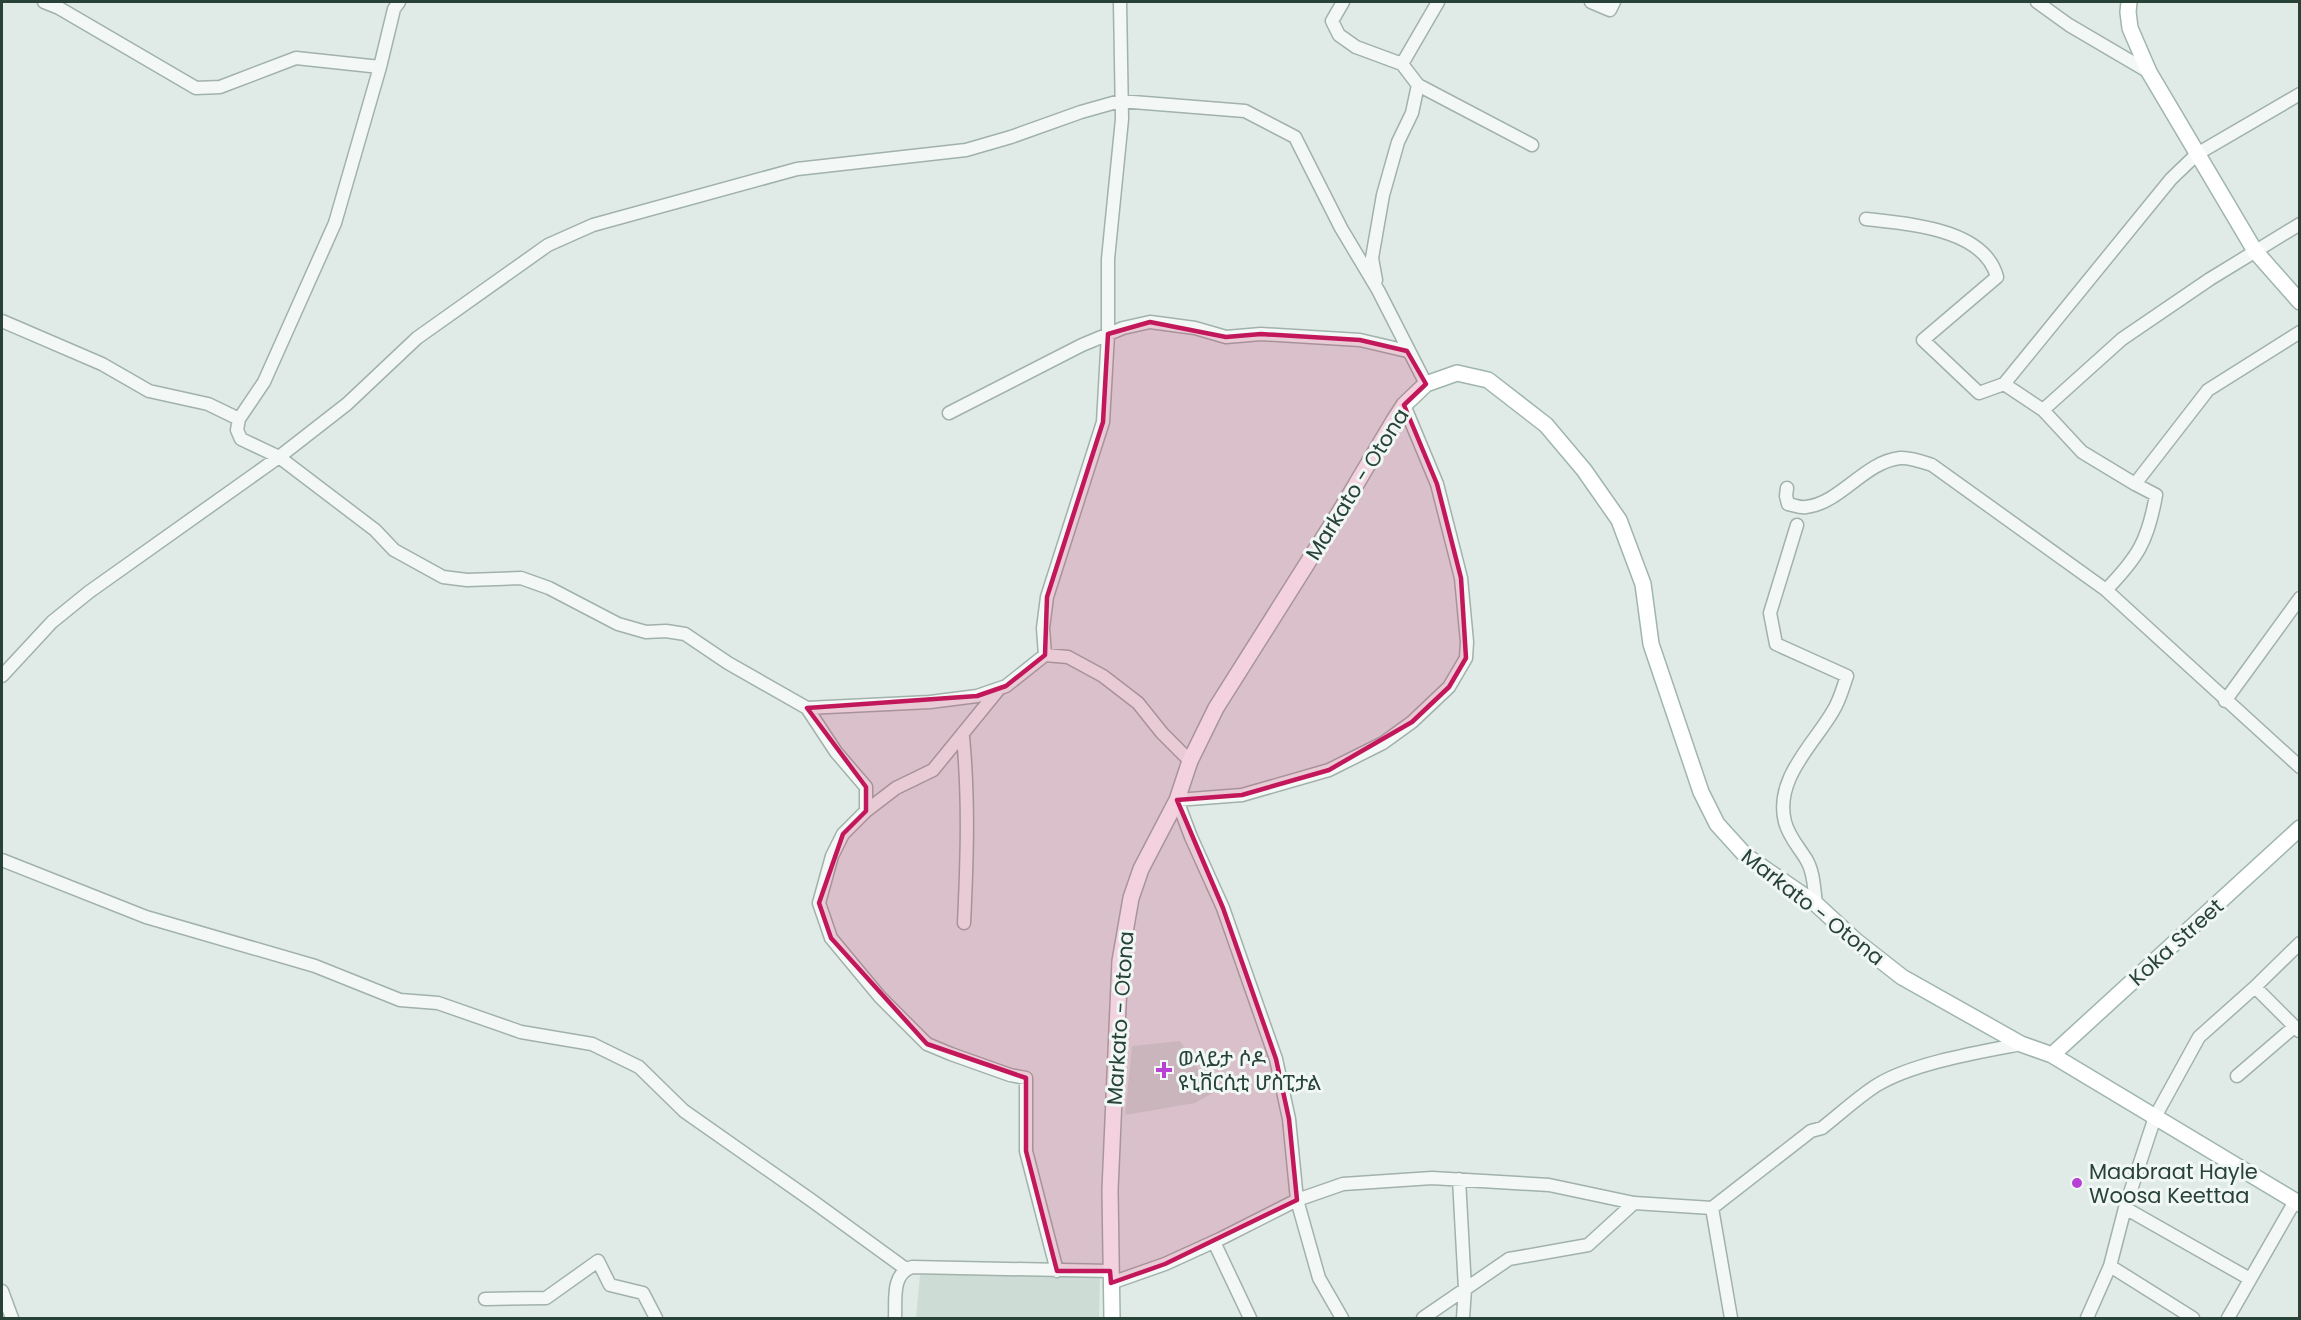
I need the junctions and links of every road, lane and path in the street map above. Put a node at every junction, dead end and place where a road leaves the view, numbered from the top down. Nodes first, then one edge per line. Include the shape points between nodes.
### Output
1 (44, 2) edge
2 (399, 2) edge
3 (1120, 2) edge
4 (1343, 2) edge
5 (1438, 2) edge
6 (1591, 2) edge
7 (1614, 2) edge
8 (2037, 2) edge
9 (2129, 2) edge
10 (1402, 64) junction
11 (380, 68) junction
12 (2149, 72) junction
13 (1418, 85) junction
14 (2300, 94) edge
15 (1120, 101) junction
16 (1532, 145) dead end
17 (2197, 154) junction
18 (1866, 219) dead end
19 (2300, 224) edge
20 (2255, 251) junction
21 (1378, 290) junction
22 (2300, 302) edge
23 (2, 321) edge
24 (2300, 332) edge
25 (1108, 334) junction
26 (1407, 351) junction
27 (1426, 384) junction
28 (2004, 384) junction
29 (1404, 405) junction
30 (2043, 410) junction
31 (949, 413) dead end
32 (239, 419) junction
33 (279, 457) junction
34 (2135, 484) junction
35 (1787, 488) dead end
36 (1797, 525) dead end
37 (2106, 590) junction
38 (2300, 598) edge
39 (1045, 656) junction
40 (2, 676) edge
41 (1000, 688) junction
42 (2224, 700) junction
43 (807, 708) junction
44 (963, 736) junction
45 (1190, 761) junction
46 (2300, 767) edge
47 (1177, 800) junction
48 (866, 811) junction
49 (2300, 828) edge
50 (2, 860) edge
51 (1816, 904) junction
52 (964, 923) dead end
53 (2300, 943) edge
54 (2255, 987) junction
55 (2297, 1029) edge
56 (2021, 1044) junction
57 (2052, 1055) junction
58 (2237, 1076) dead end
59 (2155, 1117) junction
60 (1459, 1179) junction
61 (1297, 1200) junction
62 (2297, 1202) edge
63 (1634, 1203) junction
64 (1712, 1208) junction
65 (2125, 1208) junction
66 (1214, 1242) junction
67 (2110, 1266) junction
68 (906, 1269) junction
69 (1057, 1271) junction
70 (1110, 1277) junction
71 (2250, 1279) junction
72 (1465, 1289) junction
73 (2, 1291) edge
74 (485, 1299) dead end
75 (12, 1318) edge
76 (656, 1318) edge
77 (895, 1318) edge
78 (1112, 1318) edge
79 (1250, 1318) edge
80 (1342, 1318) edge
81 (1423, 1318) edge
82 (1463, 1318) edge
83 (1731, 1318) edge
84 (2087, 1318) edge
85 (2193, 1318) edge
86 (2228, 1318) edge

1 - 11 street via 196,88 220,87 296,58
2 - 11 street
3 - 15 street
4 - 10 street via 1332,21 1339,35 1356,47
5 - 10 street
6 - 7 street via 1610,10
8 - 12 street
9 - 12 main road via 2130,28
10 - 13 street
11 - 32 street via 335,223 264,382
12 - 17 main road
13 - 16 street
13 - 21 street via 1412,112 1398,142 1375,234 1372,258
14 - 17 street
15 - 21 street via 1245,111 1295,137
15 - 25 street via 1122,119 1108,259
15 - 33 street via 966,150 797,169 593,225 548,245 417,338 347,404
17 - 20 main road
17 - 28 street via 2171,179
18 - 28 street via 1960,237 1994,266 1997,277 1923,340 1979,393
19 - 20 street
20 - 22 main road
20 - 30 street via 2122,339
21 - 26 street
23 - 32 street via 102,364 149,391 208,404
24 - 34 street via 2208,390
25 - 26 street via 1150,322 1226,337 1261,334 1360,340
25 - 31 street
25 - 39 street via 1103,422 1047,597
26 - 27 street
27 - 29 main road, Markato - Otona
27 - 51 main road, Markato - Otona via 1457,374 1488,380 1546,425 1584,470 1619,520 1643,584 1651,644 1701,792 1717,824 1746,856
28 - 30 street
29 - 45 main road, Markato - Otona via 1216,708
29 - 47 street via 1437,484 1461,578 1467,642 1466,658 1455,678 1412,722 1383,743 1329,770 1242,795
30 - 34 street via 2082,452
32 - 33 street via 237,430 242,439
33 - 40 street via 52,622
33 - 43 street via 375,530 394,550 443,577 521,578 618,624 646,632 685,634
34 - 37 street via 2156,495 2151,524 2126,570
35 - 37 street via 1788,504 1804,508 1818,505 1878,465 1900,458 1921,461 1932,465
36 - 51 street via 1770,613 1776,644 1847,676 1835,709 1789,777 1785,798 1785,820 1793,842 1807,860
37 - 42 street
38 - 42 street
39 - 41 street
39 - 45 street via 1068,657 1104,676 1138,703
41 - 43 street via 977,696 930,702
41 - 44 street
42 - 46 street
43 - 48 street via 866,788
44 - 48 street via 933,770 896,788
44 - 52 street via 968,843
45 - 47 main road, Markato - Otona
47 - 61 street via 1223,908 1276,1059 1289,1119
47 - 70 main road, Markato - Otona via 1137,879 1120,961
48 - 69 street via 843,834 832,856 819,903 831,938 880,998 927,1044 1026,1078 1026,1151
49 - 57 main road, Koka Street
50 - 68 street via 146,917 315,966 400,1000 438,1003 521,1032 592,1044 639,1067 684,1111
51 - 56 main road, Markato - Otona via 1902,977
53 - 54 street
54 - 55 street
54 - 59 street via 2199,1037
55 - 58 street
56 - 57 main road, Markato - Otona
56 - 64 street via 1906,1072 1878,1085
57 - 59 main road, Markato - Otona
59 - 62 main road, Markato - Otona
59 - 65 street
60 - 61 street via 1343,1184
60 - 63 street via 1549,1185
60 - 72 street
61 - 66 street
61 - 80 street via 1319,1278
62 - 71 street
63 - 64 street
63 - 72 street via 1588,1245 1509,1259
64 - 83 street
65 - 67 street
65 - 71 street
66 - 70 street via 1165,1264
66 - 79 street
67 - 84 street
67 - 85 street
68 - 69 street
68 - 77 street via 898,1277
69 - 70 street
70 - 78 main road, Markato - Otona
71 - 86 street
72 - 81 street
72 - 82 street
73 - 75 street
74 - 76 street via 546,1298 598,1261 610,1285 643,1293

